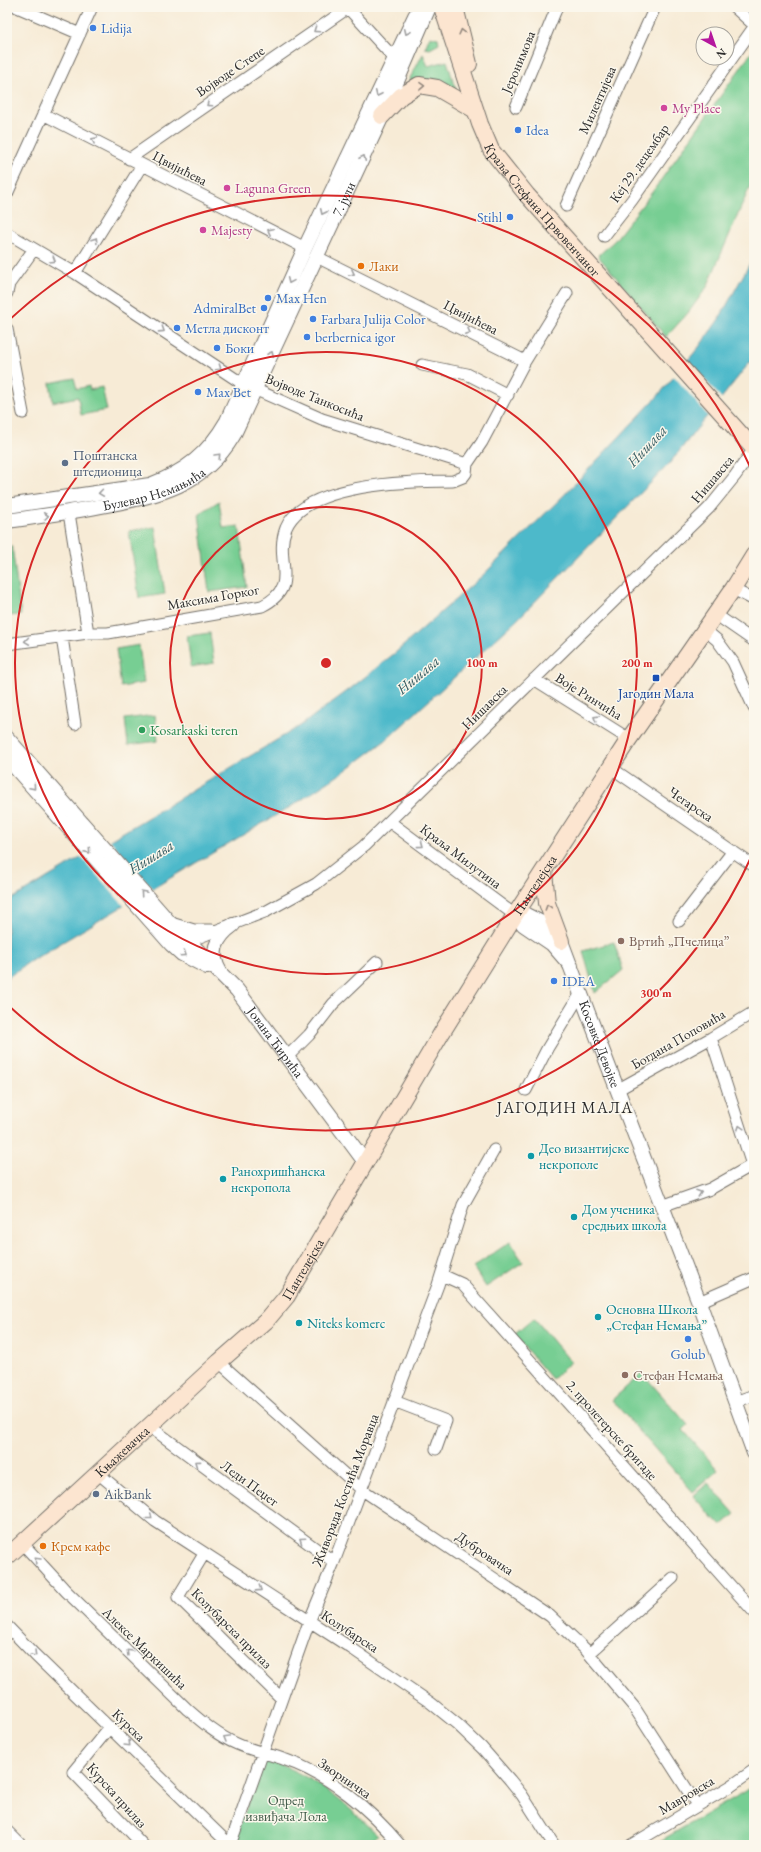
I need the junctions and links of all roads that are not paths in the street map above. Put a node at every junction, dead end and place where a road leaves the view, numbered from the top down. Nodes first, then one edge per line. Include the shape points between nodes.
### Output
1 (17, 7) edge
2 (92, 7) edge
3 (421, 7) edge
4 (429, 7) edge
5 (442, 7) edge
6 (455, 7) edge
7 (557, 7) edge
8 (655, 7) edge
9 (734, 7) edge
10 (348, 8) edge
11 (754, 26) edge
12 (80, 34) junction
13 (395, 59) junction
14 (474, 104) junction
15 (516, 107) dead end
16 (43, 114) junction
17 (382, 116) junction
18 (128, 159) junction
19 (142, 166) junction
20 (7, 194) edge
21 (566, 206) dead end
22 (7, 233) edge
23 (604, 236) dead end
24 (305, 248) junction
25 (34, 249) junction
26 (317, 257) junction
27 (75, 273) junction
28 (7, 293) edge
29 (567, 293) dead end
30 (7, 329) edge
31 (525, 362) junction
32 (422, 365) dead end
33 (249, 387) junction
34 (508, 395) junction
35 (23, 413) dead end
36 (754, 449) edge
37 (467, 464) junction
38 (7, 506) edge
39 (69, 513) junction
40 (7, 521) edge
41 (754, 555) edge
42 (733, 589) junction
43 (754, 600) edge
44 (716, 614) junction
45 (705, 630) junction
46 (88, 633) junction
47 (62, 637) junction
48 (754, 641) edge
49 (7, 644) edge
50 (534, 678) junction
51 (754, 708) edge
52 (75, 724) dead end
53 (7, 738) edge
54 (629, 739) junction
55 (7, 758) edge
56 (610, 767) junction
57 (67, 818) junction
58 (390, 822) junction
59 (733, 851) junction
60 (754, 866) edge
61 (544, 871) junction
62 (515, 915) junction
63 (679, 921) dead end
64 (166, 926) junction
65 (227, 927) junction
66 (186, 940) junction
67 (561, 940) junction
68 (377, 962) dead end
69 (571, 966) junction
70 (219, 974) junction
71 (581, 993) junction
72 (754, 1012) edge
73 (712, 1038) junction
74 (287, 1057) junction
75 (526, 1090) dead end
76 (617, 1090) junction
77 (494, 1150) dead end
78 (365, 1162) junction
79 (753, 1164) edge
80 (662, 1206) junction
81 (442, 1275) junction
82 (754, 1278) edge
83 (699, 1302) junction
84 (220, 1362) junction
85 (754, 1395) edge
86 (394, 1401) junction
87 (735, 1402) junction
88 (149, 1426) junction
89 (436, 1449) dead end
90 (754, 1453) edge
91 (99, 1474) junction
92 (360, 1489) junction
93 (23, 1544) junction
94 (204, 1554) junction
95 (7, 1557) edge
96 (334, 1562) junction
97 (672, 1578) dead end
98 (754, 1612) edge
99 (309, 1622) junction
100 (7, 1626) edge
101 (589, 1654) junction
102 (281, 1698) junction
103 (110, 1727) junction
104 (262, 1753) junction
105 (754, 1770) edge
106 (697, 1805) junction
107 (7, 1831) edge
108 (21, 1845) edge
109 (143, 1845) edge
110 (230, 1845) edge
111 (400, 1845) edge
112 (554, 1845) edge
113 (631, 1845) edge

1 - 12 street
2 - 12 street
3 -> 13 street, 7. јули
4 - 17 street, 7. јули
5 - 14 main road, Краља Стефана Првовенчаног
14 -> 6 main road, Краља Стефана Првовенчаног via 469,63
7 - 15 street, Јеронимова
8 - 21 street, Милентијева
9 - 11 street
10 - 13 street
10 -> 18 street, Војводе Степе
11 - 23 street, Кеј 29. децембар
12 - 16 street
13 -> 24 street, 7. јули
17 -> 14 main road via 401,96 419,85 437,88
14 - 36 main road, Краља Стефана Првовенчаног via 487,143 507,172
18 -> 16 street, Цвијићева
16 - 20 street
26 -> 17 street, 7. јули
18 - 19 street, Цвијићева
24 -> 19 street, Цвијићева
27 -> 19 street
22 - 25 street, Војводе Танкосића
24 -> 33 street, 7. јули
25 -> 27 street, Војводе Танкосића
25 - 28 street via 9,284
26 -> 31 street, Цвијићева
33 -> 26 street, 7. јули
27 -> 33 street, Војводе Танкосића
29 - 31 street
30 - 35 street
31 - 34 street
32 - 34 street via 467,374
33 - 37 street, Војводе Танкосића via 322,418
33 -> 38 street, Булевар Немањића via 214,443 188,467 165,479 135,488
39 -> 33 street, Булевар Немањића via 150,497 177,487 198,475 228,444
34 - 37 street
36 - 50 street, Нишавска via 709,508
37 - 46 street, Максима Горког via 463,477 453,481 358,487 318,500 297,513 287,528 282,548 285,584 274,600 262,606 108,633
40 -> 39 street, Булевар Немањића
39 - 46 street
41 - 42 main road, Пантелејска
42 - 43 street
42 - 44 main road, Пантелејска
44 - 45 main road, Пантелејска
44 - 48 street
45 - 51 street via 717,640 733,662
45 - 54 main road, Пантелејска
46 - 47 street, Максима Горког
47 -> 49 street, Максима Горког
47 - 52 street
54 -> 50 street, Воје Ринчића
50 - 58 street, Нишавска
53 - 57 street
54 - 56 main road, Пантелејска
55 -> 57 street
56 - 59 street, Чегарска
56 - 61 main road, Пантелејска
57 - 64 street
58 -> 62 street, Краља Милутина
58 - 65 street, Нишавска via 316,884 267,911
59 - 60 street, Чегарска
59 - 63 street
61 - 62 main road, Пантелејска
67 -> 61 main road via 547,902
62 - 67 street, Косовке Девојке via 522,913 542,922
62 - 69 street, Косовке Девојке via 524,925 552,944
62 - 78 main road, Пантелејска
64 - 65 street via 194,930
64 - 66 street, Јована Ћирића
64 -> 70 street via 182,954
65 - 66 street, Нишавска
65 - 70 street via 212,935 208,946 208,954
66 - 70 street, Јована Ћирића
67 - 69 street, Косовке Девојке
68 - 74 street via 333,1004 309,1035
69 - 71 street, Косовке Девојке
70 - 74 street, Јована Ћирића via 241,995
71 - 75 street, Косовке Девојке
71 - 76 street, Косовке Девојке
72 - 73 street, Богдана Поповића
73 - 76 street, Богдана Поповића
79 -> 73 street
74 - 78 street, Јована Ћирића
76 - 80 street, Косовке Девојке
77 - 81 street, Живорада Костића Моравца via 463,1206
78 - 84 main road, Пантелејска via 287,1296 266,1321
80 -> 79 street via 710,1189
80 - 83 street, Косовке Девојке
81 - 86 street, Живорада Костића Моравца
81 - 98 street, 2. пролетерске бригаде via 462,1284
82 - 83 street
83 - 87 street, Косовке Девојке
84 - 88 main road, Књажевачка
84 - 92 street, Дубровачка
85 - 87 street
86 - 89 street via 446,1421
86 - 92 street, Живорада Костића Моравца
87 - 90 street, Косовке Девојке
88 - 91 main road, Књажевачка
96 -> 88 street, Леди Пеџет
91 - 93 main road, Књажевачка
91 -> 94 street, Колубарска via 155,1521
92 - 96 street, Живорада Костића Моравца
92 - 101 street, Дубровачка via 550,1616
93 - 95 main road, Књажевачка
104 -> 93 street, Алексе Маркишића via 236,1744 186,1709 66,1591
94 -> 99 street, Колубарска
94 - 102 street, Колубарска прилаз via 178,1597
96 - 99 street, Живорада Костића Моравца
97 - 101 street
99 - 102 street, Живорада Костића Моравца
99 - 112 street, Колубарска via 431,1703 457,1724 510,1780
100 -> 103 street, Курска
101 - 106 street, Дубровачка via 634,1706
102 - 104 street, Живорада Костића Моравца
103 - 109 street, Курска прилаз via 73,1772
103 -> 110 street, Курска
104 - 110 street, Живорада Костића Моравца
104 - 111 street, Зворничка via 287,1760 337,1788 372,1815
105 - 106 street, Мавровска
106 - 113 street, Мавровска
107 - 108 street

